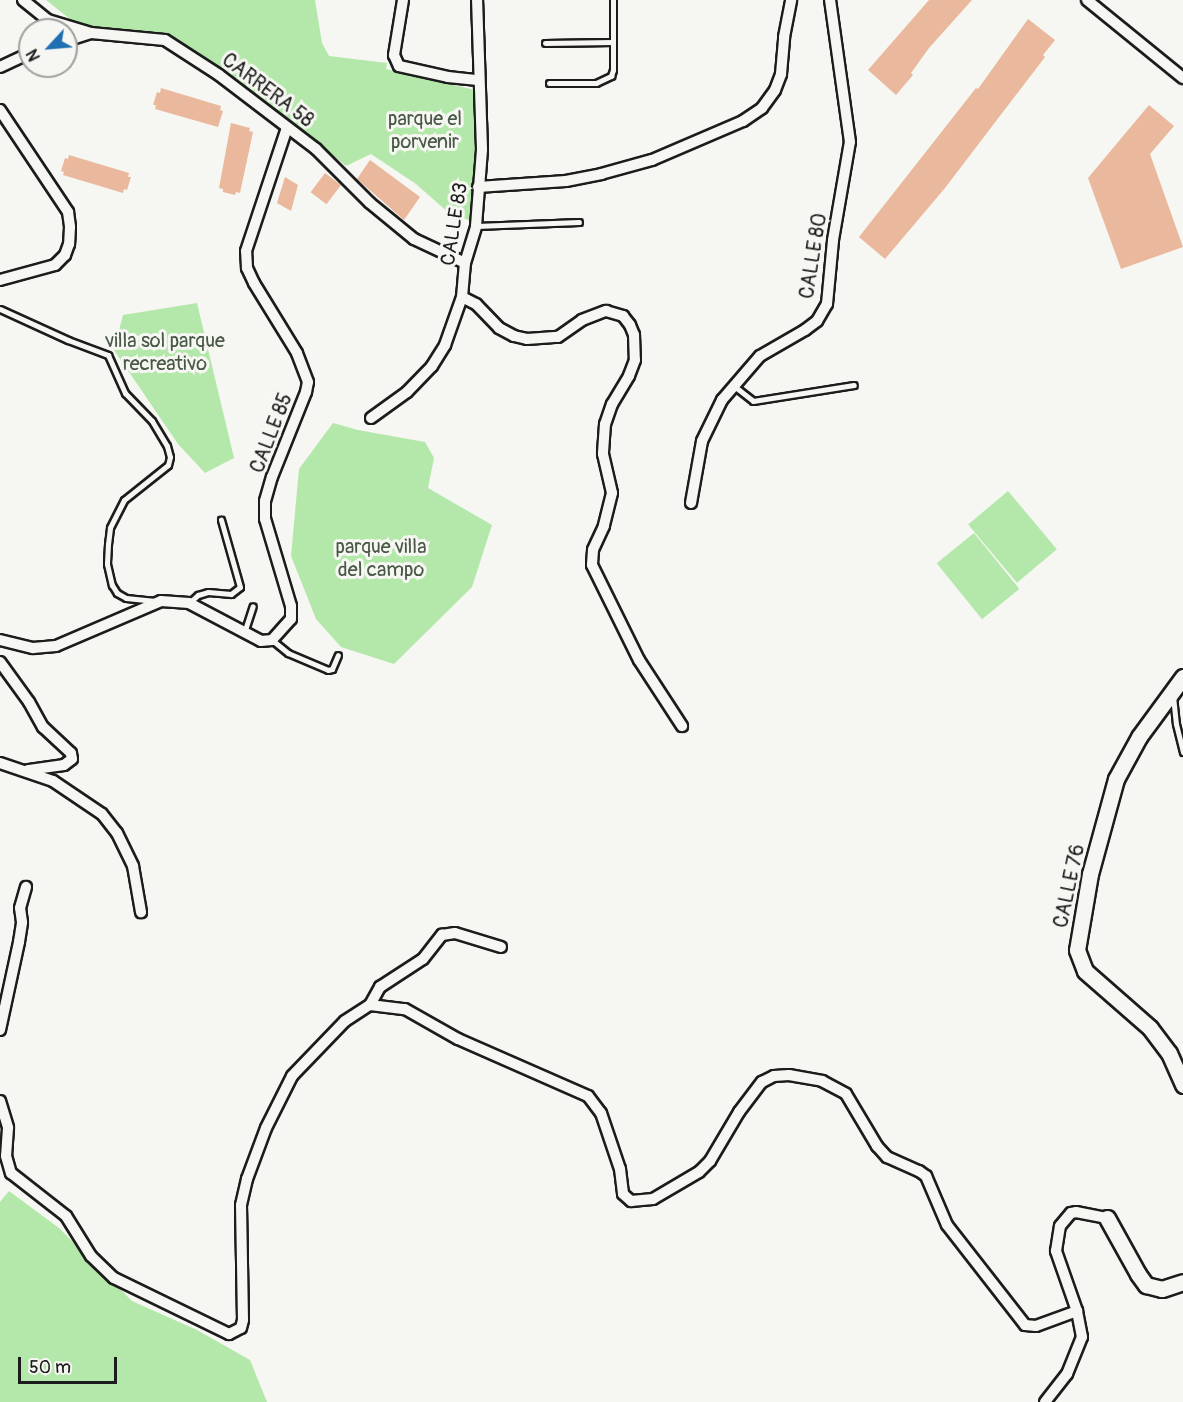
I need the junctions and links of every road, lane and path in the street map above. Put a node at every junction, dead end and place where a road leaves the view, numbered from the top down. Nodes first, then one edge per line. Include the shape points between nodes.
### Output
1 (22, 0) edge
2 (404, 0) edge
3 (477, 0) edge
4 (613, 0) edge
5 (790, 0) edge
6 (830, 0) edge
7 (1087, 0) edge
8 (91, 33) junction
9 (78, 37) edge
10 (613, 42) junction
11 (545, 43) dead end
12 (18, 59) edge
13 (0, 67) edge
14 (1183, 78) edge
15 (478, 80) junction
16 (549, 83) dead end
17 (0, 110) edge
18 (287, 128) junction
19 (478, 187) junction
20 (579, 222) dead end
21 (476, 226) junction
22 (465, 263) junction
23 (0, 280) edge
24 (462, 297) junction
25 (0, 309) edge
26 (734, 385) junction
27 (854, 385) dead end
28 (371, 418) dead end
29 (691, 503) dead end
30 (221, 520) dead end
31 (160, 601) junction
32 (189, 603) junction
33 (253, 606) dead end
34 (244, 634) junction
35 (0, 640) edge
36 (272, 640) junction
37 (338, 656) dead end
38 (0, 662) edge
39 (1183, 676) edge
40 (1173, 692) junction
41 (682, 726) dead end
42 (1183, 752) edge
43 (0, 763) edge
44 (27, 770) junction
45 (26, 887) dead end
46 (141, 912) dead end
47 (501, 946) dead end
48 (370, 1005) junction
49 (0, 1030) edge
50 (1183, 1085) edge
51 (0, 1101) edge
52 (1107, 1218) joint
53 (1183, 1282) edge
54 (1077, 1311) junction
55 (1045, 1402) edge

1 - 8 street, CARRERA 58 via 48,20
2 - 15 street via 396,62 403,68
3 - 15 street, CALLE 83
4 - 10 lane
5 - 19 street via 781,74 775,90 762,108 742,121 652,160 601,174 566,181
6 - 26 street, CALLE 80 via 850,142 826,304 817,321 760,356
7 - 14 street
8 - 9 street
8 - 18 street, CARRERA 58 via 165,40 219,75
10 - 11 lane
10 - 16 lane via 613,70 604,81
12 - 13 street
15 - 19 street, CALLE 83 via 482,123
17 - 23 street via 68,212 70,227 65,255 55,266
18 - 22 street, CARRERA 58 via 316,148 370,203 414,239
18 - 36 street, CALLE 85 via 246,251 247,268 254,283 297,353 308,382 265,501 268,535 291,606 291,619
19 - 21 street, CALLE 83
20 - 21 lane
21 - 22 street, CALLE 83
22 - 24 street, CALLE 83
24 - 28 street, CALLE 83 via 445,345 432,366 407,392
24 - 41 street via 476,304 499,328 527,339 558,337 582,320 606,311 623,316 630,325 635,360 605,424 603,454 612,493 593,550 592,565 639,660
25 - 31 lane via 108,355 125,393 152,421 167,446 168,465 124,500 110,528 107,564 117,593 126,598
26 - 27 lane via 753,401
26 - 29 street, CALLE 80 via 709,422 702,441
30 - 32 lane via 240,587 231,594 198,595
31 - 32 street
31 - 35 street via 56,646 25,648
32 - 34 street
33 - 34 lane
34 - 36 street via 261,641
36 - 37 lane via 288,653 328,670
38 - 44 street via 43,727 71,753 72,759 64,765
39 - 40 street, CALLE 76
40 - 42 lane
40 - 50 street, CALLE 76 via 1139,737 1116,779 1090,874 1077,950 1085,971 1150,1028 1169,1053
43 - 44 street
44 - 46 street via 53,781 113,826 133,866
45 - 49 street
47 - 48 street via 455,933 442,935 423,959 380,987
48 - 51 street via 345,1021 292,1076 266,1128 241,1205 243,1320 241,1328 229,1334 114,1278 91,1256 66,1216 11,1173 6,1156 8,1128
48 - 54 street via 405,1009 458,1039 588,1096 601,1113 620,1169 623,1194 631,1201 653,1199 699,1172 762,1082 789,1075 822,1081 846,1094 887,1157 926,1176 947,1225 1024,1325 1036,1326
52 - 53 street via 1146,1285 1162,1289
52 - 54 street via 1082,1212 1071,1214 1060,1226 1056,1251
54 - 55 street via 1080,1346 1067,1374

